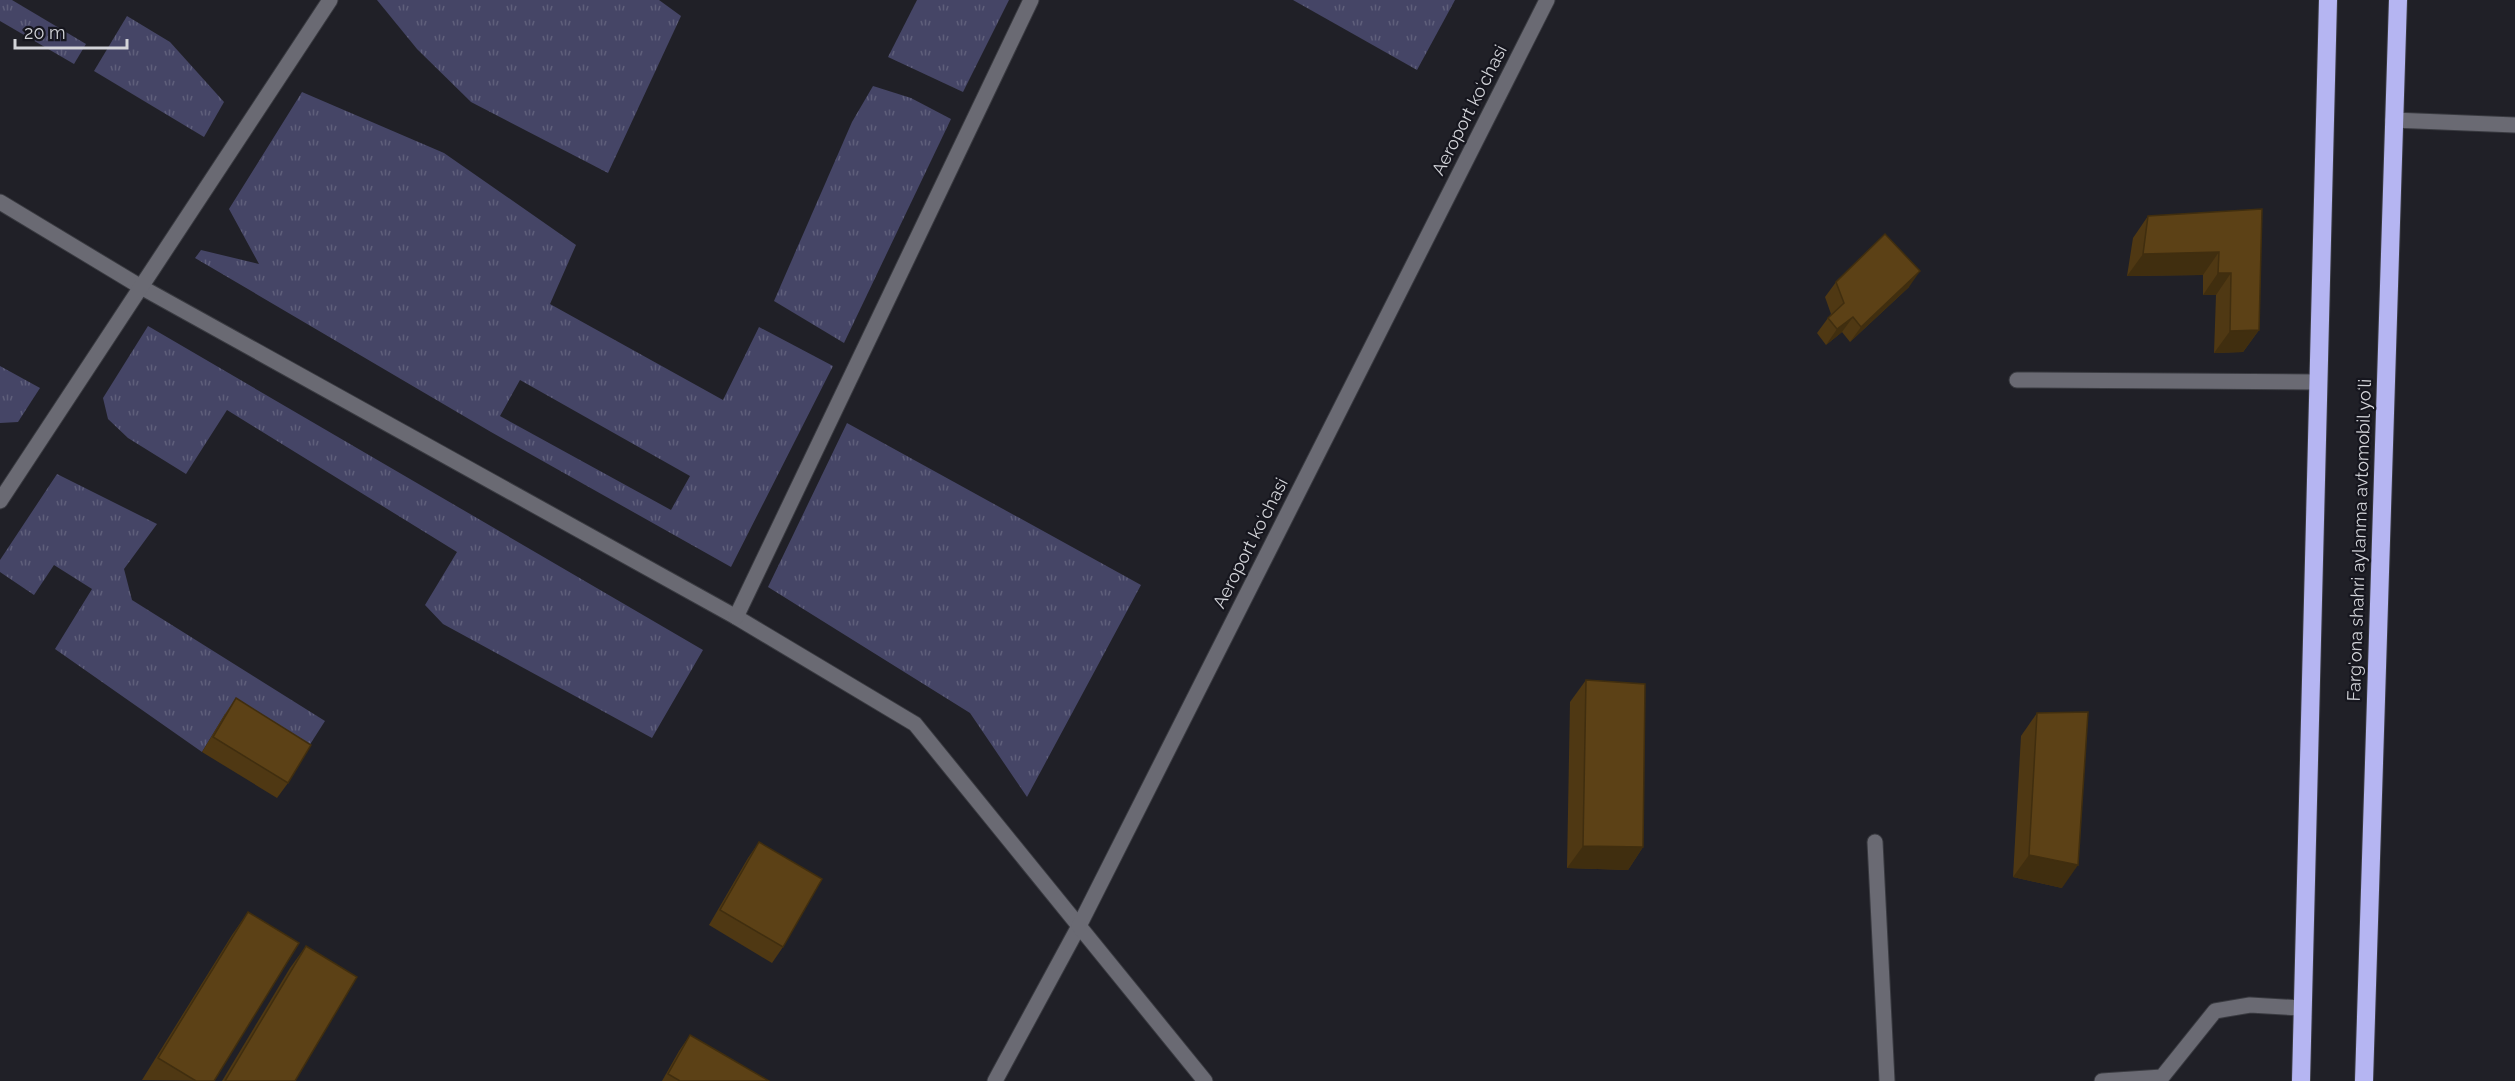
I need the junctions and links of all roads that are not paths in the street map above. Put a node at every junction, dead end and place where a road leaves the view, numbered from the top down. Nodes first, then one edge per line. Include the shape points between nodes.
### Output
1 (330, 0) edge
2 (1031, 0) edge
3 (1546, 0) edge
4 (2328, 0) edge
5 (2398, 0) edge
6 (2393, 120) junction
7 (2515, 125) edge
8 (0, 202) edge
9 (141, 287) junction
10 (2017, 380) dead end
11 (2316, 382) junction
12 (0, 501) edge
13 (736, 617) junction
14 (1875, 842) dead end
15 (1079, 926) junction
16 (2301, 1008) junction
17 (995, 1081) edge
18 (1205, 1081) edge
19 (1887, 1081) edge
20 (2102, 1081) edge
21 (2301, 1081) edge
22 (2364, 1081) edge

1 - 9 street
2 - 13 street
3 - 15 street, Aeroport koʻchasi
4 - 11 highway
5 - 6 highway, Fargʻona shahri aylanma avtomobil yoʻli
6 - 7 street
6 - 22 highway, Fargʻona shahri aylanma avtomobil yoʻli
8 - 9 street
9 - 12 street
9 - 13 street
10 - 11 street
11 - 16 highway
13 - 15 street via 915,724
14 - 19 street
15 - 17 street, Aeroport koʻchasi
15 - 18 street
16 - 20 street via 2250,1005 2215,1011 2162,1077
16 - 21 highway

